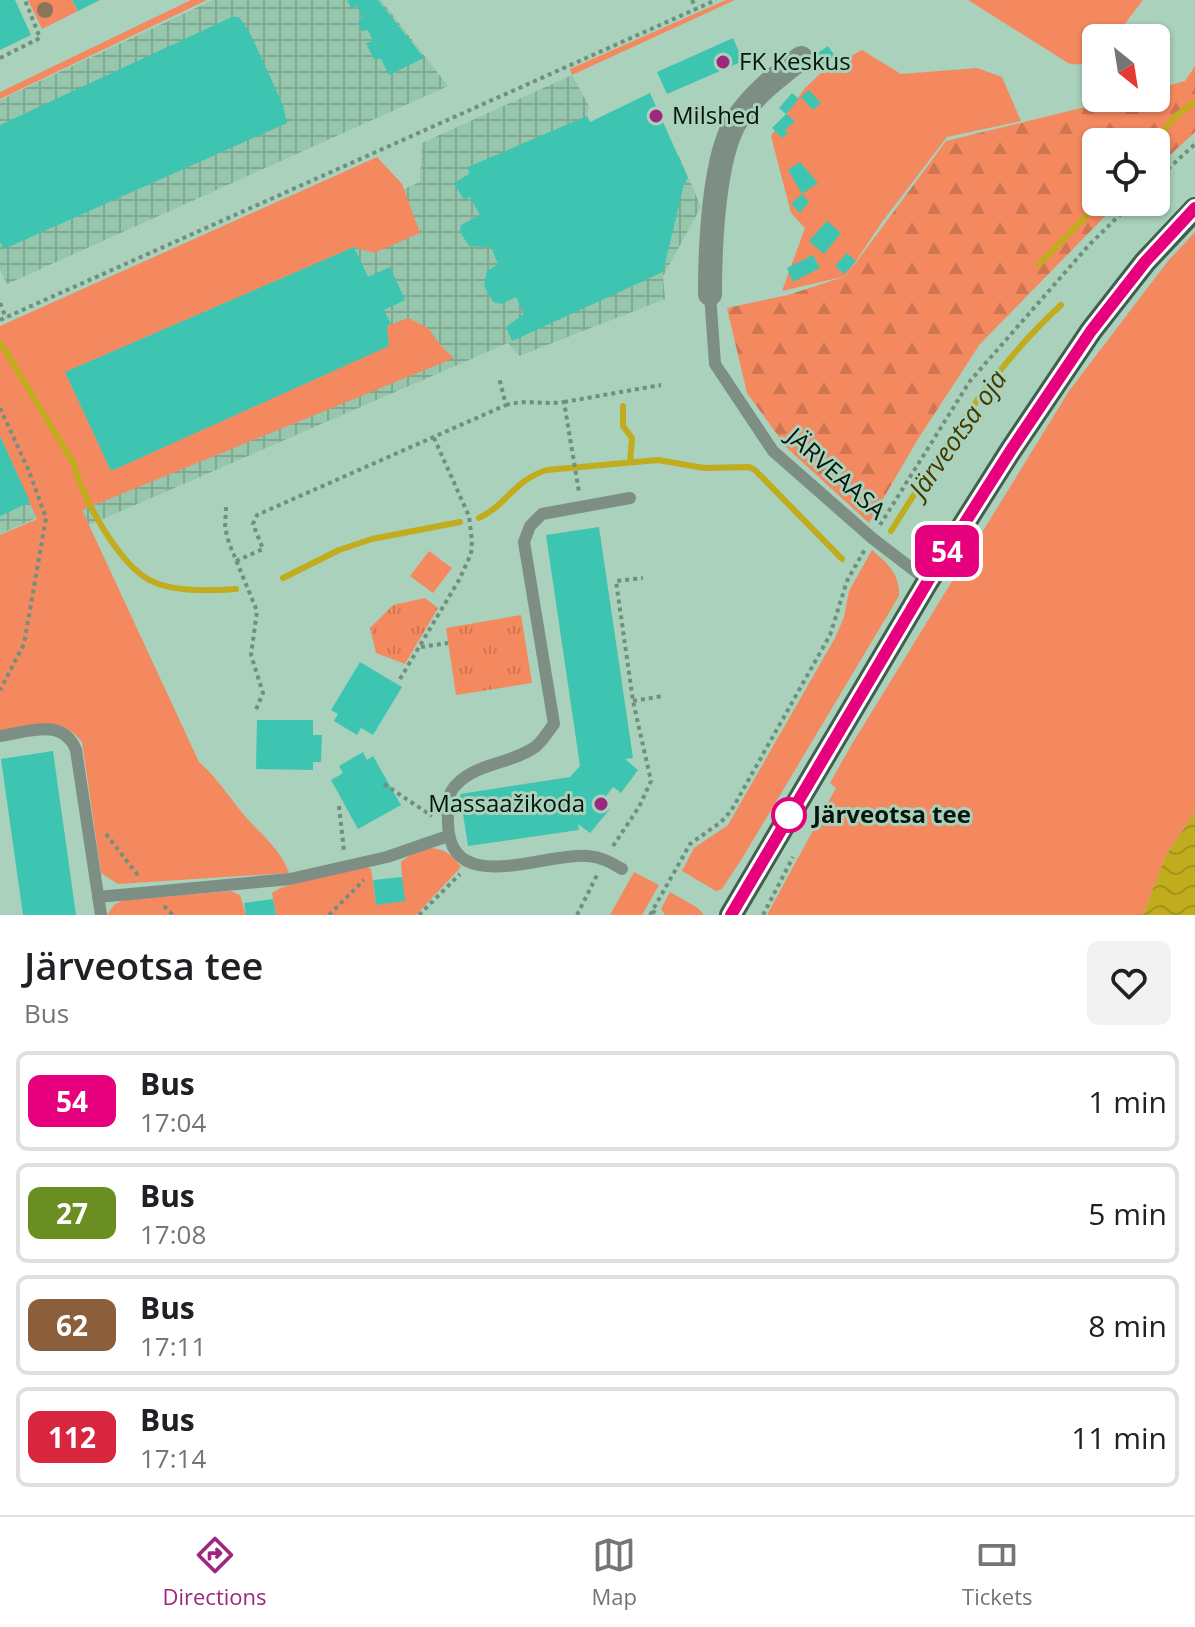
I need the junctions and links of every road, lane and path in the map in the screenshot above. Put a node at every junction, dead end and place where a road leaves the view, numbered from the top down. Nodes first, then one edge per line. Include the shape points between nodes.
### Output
1 (25, 0) edge
2 (692, 0) edge
3 (716, 0) edge
4 (696, 9) junction
5 (0, 58) edge
6 (801, 58) dead end
7 (1195, 144) edge
8 (1170, 167) edge
9 (1195, 209) edge
10 (710, 294) joint
11 (0, 303) edge
12 (6, 318) junction
13 (0, 320) edge
14 (499, 378) dead end
15 (661, 385) dead end
16 (564, 402) junction
17 (506, 405) junction
18 (0, 408) edge
19 (434, 438) junction
20 (630, 498) dead end
21 (226, 507) dead end
22 (581, 507) junction
23 (236, 561) junction
24 (643, 578) dead end
25 (928, 581) junction
26 (448, 643) dead end
27 (421, 647) junction
28 (400, 679) dead end
29 (0, 690) edge
30 (663, 696) dead end
31 (633, 701) junction
32 (255, 712) dead end
33 (0, 736) edge
34 (384, 784) dead end
35 (339, 806) dead end
36 (86, 817) junction
37 (448, 836) junction
38 (387, 857) junction
39 (605, 859) junction
40 (468, 864) junction
41 (345, 866) junction
42 (622, 869) dead end
43 (150, 892) junction
44 (98, 897) junction
45 (652, 911) dead end
46 (101, 915) edge
47 (173, 915) edge
48 (329, 915) edge
49 (419, 915) edge
50 (577, 915) edge
51 (659, 915) edge
52 (731, 915) edge

1 - 5 path via 40,38
2 - 4 path
3 - 4 path
4 - 12 path
6 - 10 street via 759,91 731,131 710,242
7 - 8 path
9 - 25 main road via 1091,331
10 - 25 lane, JÄRVEAASA via 715,364 773,451
11 - 12 path
12 - 13 path
14 - 17 path
15 - 16 path
16 - 17 path
16 - 22 path
17 - 19 path
18 - 29 path via 46,518 24,644
19 - 23 path via 262,511 253,524 263,549
19 - 27 path via 469,516 472,541 465,568
20 - 22 lane
21 - 23 path via 227,537
22 - 37 lane via 542,514 524,542 554,724 537,746 457,783 448,796
23 - 32 path via 257,611 251,655 263,693
24 - 31 path via 616,581
25 - 52 main road
26 - 27 path
27 - 28 path
30 - 31 path
31 - 39 path via 651,781
33 - 36 lane via 51,729 71,738
34 - 37 path via 429,813
35 - 41 path
36 - 43 path via 111,839
36 - 44 lane
37 - 38 lane
37 - 40 lane
38 - 41 lane
38 - 48 path
39 - 40 lane via 584,856 485,868
39 - 42 lane
39 - 50 path
40 - 49 path
41 - 43 lane via 290,879
43 - 44 lane
43 - 47 path
44 - 46 lane
45 - 51 path

